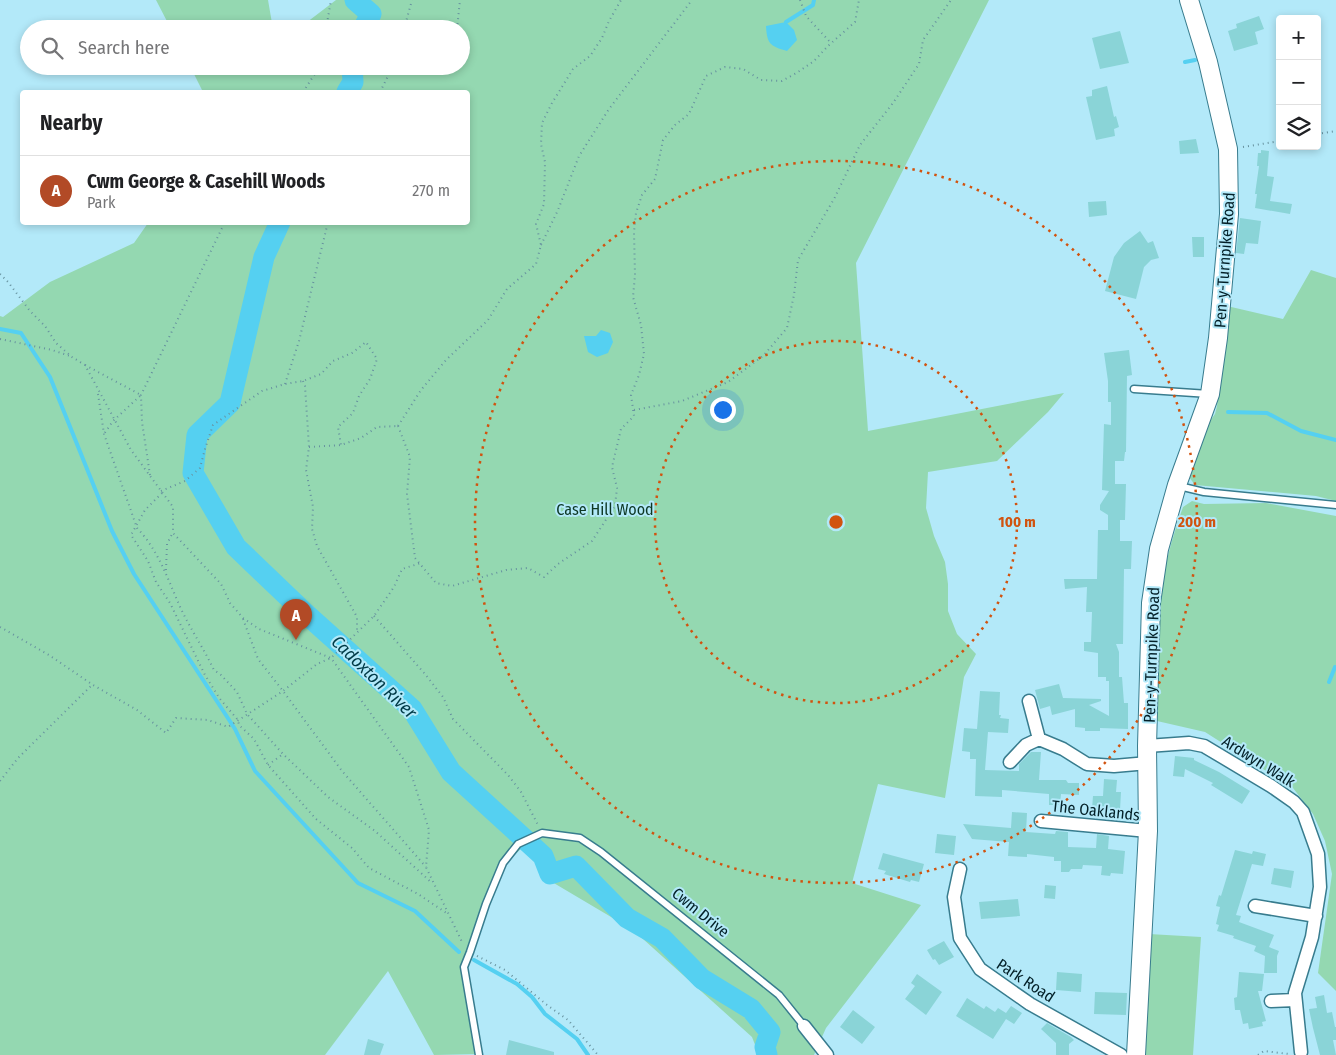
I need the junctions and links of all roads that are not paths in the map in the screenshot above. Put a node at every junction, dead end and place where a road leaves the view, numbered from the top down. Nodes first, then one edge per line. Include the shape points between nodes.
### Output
1 (1189, 0) edge
2 (1134, 389) dead end
3 (1210, 394) junction
4 (1177, 485) junction
5 (1336, 505) edge
6 (1028, 701) dead end
7 (1039, 739) junction
8 (1148, 755) junction
9 (1010, 762) dead end
10 (1041, 821) dead end
11 (1148, 831) junction
12 (960, 869) dead end
13 (1256, 906) dead end
14 (1316, 916) junction
15 (1295, 1000) junction
16 (1271, 1001) dead end
17 (804, 1026) joint
18 (1301, 1052) road end
19 (479, 1055) edge
20 (827, 1055) edge
21 (1121, 1055) edge
22 (1136, 1055) edge

1 - 3 street, Pen-y-Turnpike Road via 1208,62 1228,149 1229,214
2 - 3 lane
3 - 4 street, Pen-y-Turnpike Road
4 - 5 lane via 1204,492
4 - 8 street, Pen-y-Turnpike Road via 1159,549 1151,602
6 - 7 street
7 - 8 street, Ardwyn Walk via 1087,764 1114,766
7 - 9 street via 1026,745
8 - 11 street, Pen-y-Turnpike Road
8 - 14 street, Ardwyn Walk via 1189,743 1204,746 1299,806 1320,862
10 - 11 street, The Oaklands
11 - 22 street, Pen-y-Turnpike Road
12 - 21 street, Park Road via 954,897 960,938 980,969 1030,1004
13 - 14 street
14 - 15 street, Ardwyn Walk
15 - 16 street
15 - 18 street, Ardwyn Walk
17 - 19 lane, Cwm Drive via 779,995 601,852 580,838 542,833 518,844 503,863 464,967
17 - 20 street, Cwm Drive

